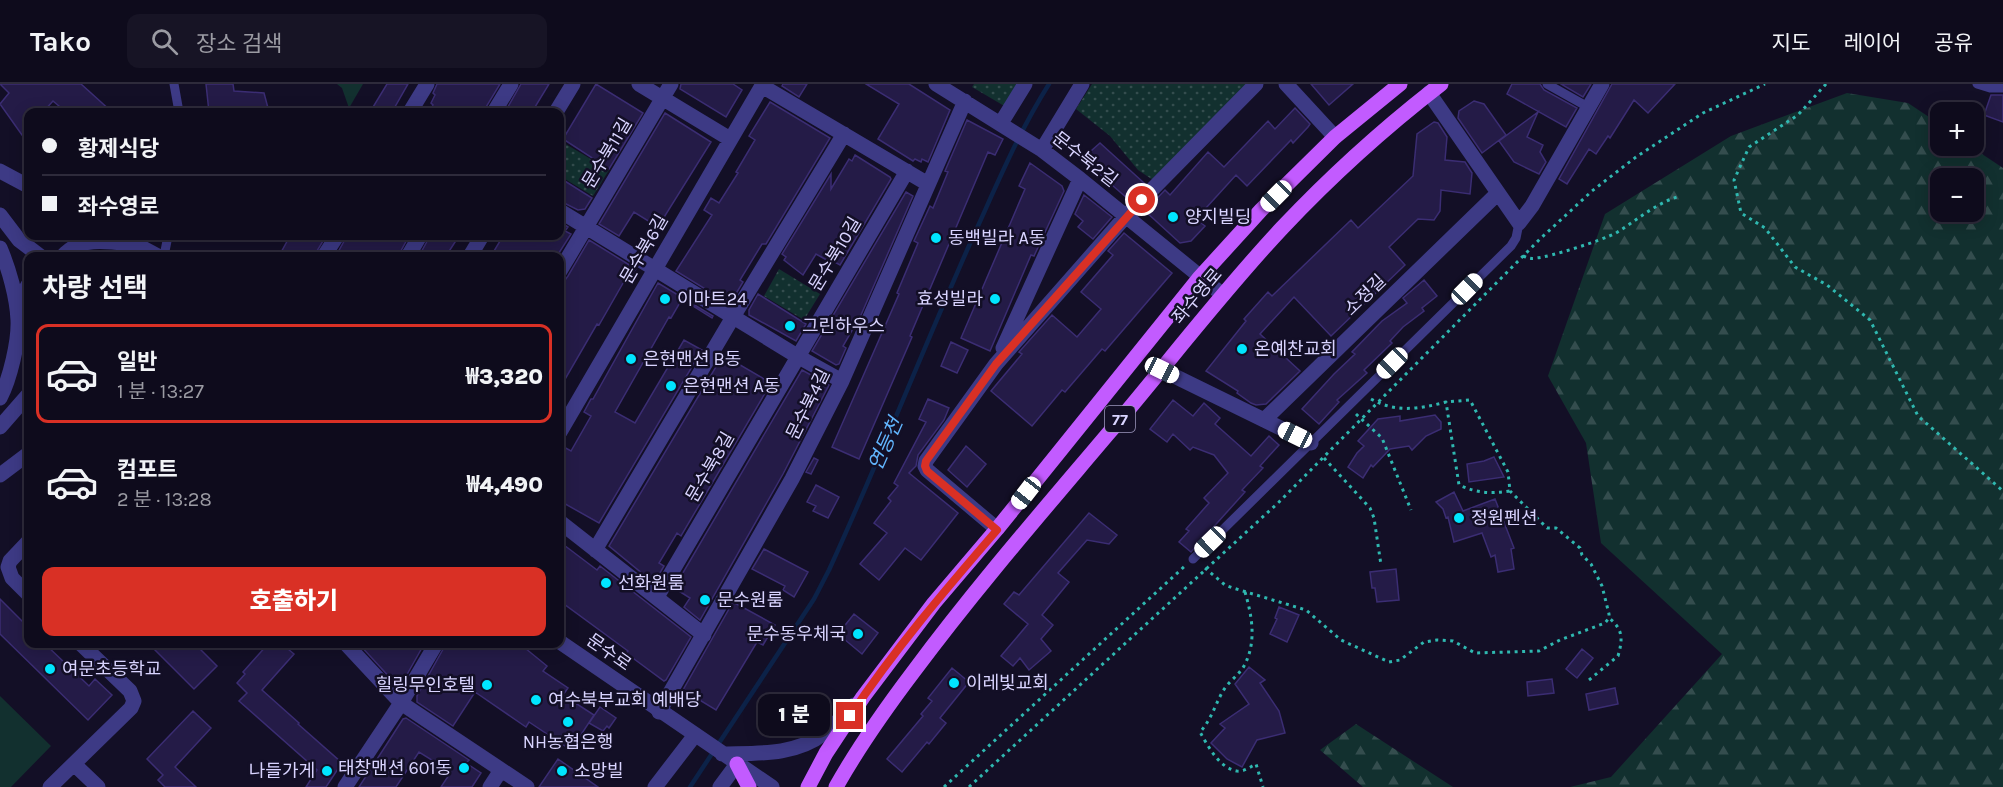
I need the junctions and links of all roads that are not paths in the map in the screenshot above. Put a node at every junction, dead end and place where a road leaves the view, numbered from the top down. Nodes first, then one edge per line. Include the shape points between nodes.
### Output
1 (174, 84) edge
2 (427, 84) edge
3 (511, 84) edge
4 (573, 84) edge
5 (639, 84) edge
6 (671, 84) edge
7 (936, 84) edge
8 (1025, 84) edge
9 (1082, 84) edge
10 (1256, 84) edge
11 (1286, 84) edge
12 (1400, 84) edge
13 (1547, 84) edge
14 (1602, 84) edge
15 (1977, 84) edge
16 (762, 85) edge
17 (1435, 88) edge
18 (2003, 88) edge
19 (663, 98) junction
20 (965, 102) junction
21 (1588, 107) junction
22 (178, 108) edge
23 (412, 108) edge
24 (496, 108) edge
25 (558, 108) edge
26 (1001, 123) junction
27 (844, 134) junction
28 (1335, 137) junction
29 (730, 139) junction
30 (1039, 148) junction
31 (0, 171) edge
32 (907, 171) junction
33 (1080, 179) junction
34 (24, 184) edge
35 (928, 184) junction
36 (1498, 193) junction
37 (1261, 210) junction
38 (564, 213) edge
39 (0, 215) edge
40 (1126, 216) junction
41 (1519, 223) junction
42 (586, 227) junction
43 (1281, 229) junction
44 (127, 240) edge
45 (140, 247) junction
46 (0, 248) edge
47 (35, 252) edge
48 (68, 252) edge
49 (150, 252) edge
50 (564, 264) edge
51 (654, 269) junction
52 (1200, 277) junction
53 (24, 291) edge
54 (1223, 295) junction
55 (733, 317) junction
56 (18, 321) junction
57 (24, 334) edge
58 (797, 356) junction
59 (996, 364) junction
60 (1162, 370) junction
61 (842, 381) junction
62 (0, 398) edge
63 (24, 400) edge
64 (1264, 420) junction
65 (564, 425) edge
66 (0, 427) edge
67 (1311, 443) junction
68 (24, 457) edge
69 (0, 475) edge
70 (564, 525) edge
71 (997, 530) junction
72 (24, 546) edge
73 (595, 550) junction
74 (1193, 559) road end
75 (24, 590) edge
76 (657, 597) junction
77 (704, 635) junction
78 (564, 645) edge
79 (85, 648) edge
80 (350, 648) edge
81 (434, 648) edge
82 (863, 697) junction
83 (401, 703) junction
84 (659, 712) junction
85 (695, 735) junction
86 (722, 754) junction
87 (74, 764) junction
88 (737, 764) junction
89 (501, 770) junction
90 (50, 787) edge
91 (98, 787) edge
92 (345, 787) edge
93 (489, 787) edge
94 (527, 787) edge
95 (655, 787) edge
96 (720, 787) edge
97 (749, 787) edge
98 (772, 787) edge
99 (808, 787) edge
100 (836, 787) edge

1 - 22 lane
2 - 23 street
3 - 24 street
4 - 25 street
5 - 19 street
6 - 19 street, 문수북11길
7 - 20 street
8 - 26 street
9 - 30 street
10 - 40 street
11 - 28 street
12 - 28 main road, 좌수영로 / 77
13 - 21 lane
14 - 21 street
15 - 18 lane
16 - 27 street, 문수북6길
16 - 29 street, 문수북6길
17 - 36 street
17 - 43 main road, 좌수영로 / 77 via 1343,166
19 - 29 street
19 - 42 street, 문수북11길
20 - 26 street
20 - 35 street, 문수북4길
21 - 41 street
26 - 30 street, 문수북2길
27 - 32 street, 문수북6길
27 - 55 street
28 - 37 main road, 좌수영로 / 77
29 - 51 street, 문수북6길
30 - 33 street, 문수북2길
31 - 34 street
32 - 35 street, 문수북6길
32 - 58 street, 문수북10길
33 - 40 street, 문수북2길
33 - 59 street
35 - 61 street, 문수북4길
36 - 41 street
36 - 64 street, 소정길
37 - 43 main road
37 - 52 main road, 좌수영로 / 77
38 - 42 street
39 - 47 street via 19,240
40 - 52 street, 문수북2길
40 - 59 street
41 - 67 lane via 1511,246
42 - 50 street, 문수북11길
42 - 51 street
43 - 54 main road, 좌수영로 / 77
44 - 45 street
45 - 48 street via 103,241
45 - 49 street
46 - 56 street
51 - 55 street
51 - 65 street, 문수북6길
52 - 54 street, 문수북2길
52 - 71 main road, 좌수영로 / 77
53 - 56 street
54 - 60 main road, 좌수영로 / 77
55 - 58 street
55 - 73 street
56 - 57 street
56 - 62 street via 11,369
58 - 61 street
58 - 76 street, 문수북8길
59 - 71 street via 925,466
60 - 64 street
60 - 100 main road, 좌수영로 / 77 via 941,634 855,754
61 - 77 street, 문수북4길
63 - 66 street
64 - 67 street
67 - 74 lane
68 - 69 street
70 - 73 street
71 - 82 main road, 좌수영로 / 77 via 934,603
72 - 75 street via 8,567
73 - 76 street
76 - 77 street
77 - 84 street, 문수북4길
78 - 84 street, 문수로
79 - 87 street via 130,691 134,701
80 - 83 street
81 - 83 street
82 - 86 street via 823,734 801,746 772,752
82 - 99 main road, 좌수영로 / 77
83 - 89 street
83 - 92 street
84 - 85 street, 문수로
85 - 86 street, 문수로
85 - 95 street
86 - 88 street, 문수로
87 - 90 street
87 - 91 street
88 - 96 street
88 - 97 main road
88 - 98 street
89 - 93 street
89 - 94 street

